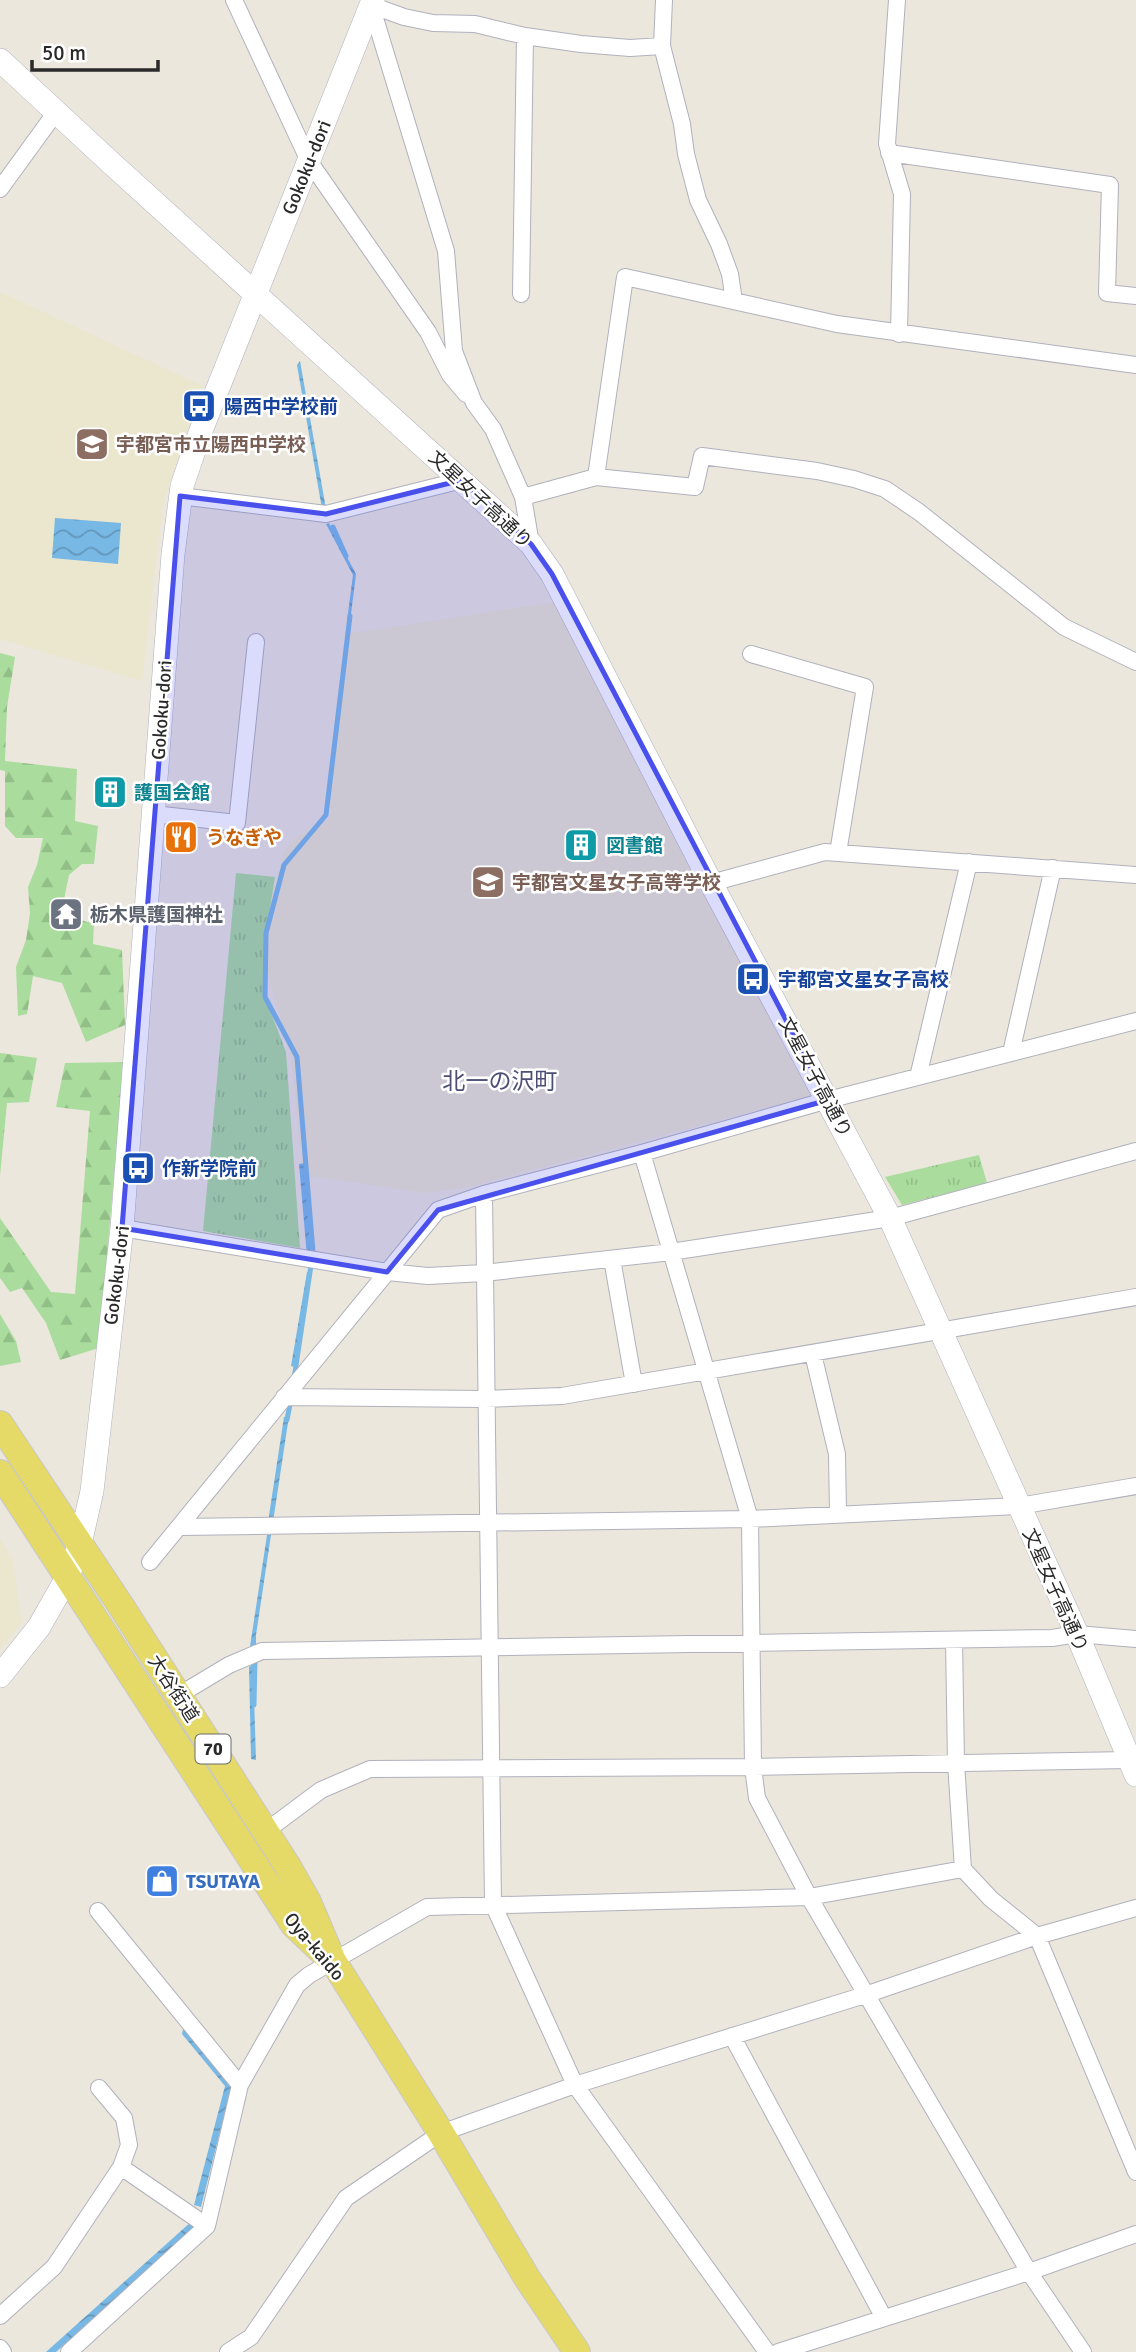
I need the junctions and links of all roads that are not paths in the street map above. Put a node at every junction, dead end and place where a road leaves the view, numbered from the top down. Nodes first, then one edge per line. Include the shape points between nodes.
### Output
1 (234, 0) edge
2 (664, 0) edge
3 (897, 0) edge
4 (372, 2) edge
5 (525, 36) junction
6 (662, 46) junction
7 (0, 60) edge
8 (56, 112) junction
9 (889, 153) junction
10 (309, 161) junction
11 (0, 189) edge
12 (256, 292) junction
13 (521, 294) dead end
14 (1136, 296) edge
15 (734, 301) junction
16 (899, 334) junction
17 (1136, 365) edge
18 (474, 403) junction
19 (596, 477) junction
20 (462, 480) junction
21 (180, 496) junction
22 (523, 497) junction
23 (531, 544) junction
24 (256, 642) dead end
25 (751, 654) dead end
26 (1136, 662) edge
27 (153, 814) junction
28 (838, 853) junction
29 (969, 862) junction
30 (1053, 869) junction
31 (1136, 874) edge
32 (711, 883) junction
33 (1136, 1021) edge
34 (1011, 1053) junction
35 (918, 1077) junction
36 (828, 1100) junction
37 (1136, 1151) edge
38 (642, 1153) junction
39 (484, 1194) junction
40 (890, 1218) junction
41 (122, 1228) junction
42 (671, 1252) junction
43 (612, 1259) junction
44 (387, 1272) junction
45 (484, 1273) junction
46 (1136, 1297) edge
47 (941, 1331) junction
48 (813, 1354) junction
49 (707, 1373) junction
50 (634, 1384) junction
51 (284, 1397) junction
52 (485, 1399) junction
53 (0, 1424) edge
54 (0, 1473) edge
55 (1136, 1486) edge
56 (1018, 1506) junction
57 (838, 1514) junction
58 (750, 1519) junction
59 (488, 1521) junction
60 (178, 1527) junction
61 (80, 1544) junction
62 (150, 1562) dead end
63 (68, 1576) junction
64 (1077, 1634) junction
65 (1136, 1639) edge
66 (954, 1640) junction
67 (752, 1644) junction
68 (490, 1648) junction
69 (0, 1676) edge
70 (178, 1695) junction
71 (956, 1763) junction
72 (753, 1767) junction
73 (1133, 1768) edge
74 (492, 1769) junction
75 (266, 1831) junction
76 (963, 1869) junction
77 (809, 1897) junction
78 (493, 1904) junction
79 (1136, 1908) edge
80 (99, 1911) dead end
81 (1037, 1936) junction
82 (333, 1961) junction
83 (868, 1994) junction
84 (732, 2036) junction
85 (240, 2085) junction
86 (575, 2085) junction
87 (99, 2088) dead end
88 (441, 2133) junction
89 (121, 2167) junction
90 (1136, 2172) edge
91 (207, 2226) junction
92 (1136, 2235) edge
93 (1030, 2272) junction
94 (0, 2316) edge
95 (884, 2318) junction
96 (69, 2352) edge
97 (228, 2352) edge
98 (577, 2352) edge
99 (767, 2352) edge
100 (778, 2352) edge
101 (1083, 2352) edge

1 - 10 street
2 - 6 street
3 - 9 street
4 - 5 street via 404,17 475,24
4 - 10 street, Gokoku-dori
4 - 18 street via 446,251 454,351
5 - 6 street via 630,48
5 - 13 street
6 - 15 street via 698,200 730,274
7 - 8 street, 文星女子高通り
8 - 11 street
8 - 12 street, 文星女子高通り
9 - 14 street via 1110,185 1107,293
9 - 16 street via 901,194
10 - 12 street, Gokoku-dori
10 - 18 street via 428,332 450,375
12 - 20 street, 文星女子高通り
12 - 21 street, Gokoku-dori via 189,461
15 - 16 street
15 - 19 street via 625,277
16 - 17 street
18 - 22 street via 493,429
19 - 22 street
19 - 26 street via 695,487 702,456 817,471 885,489 1064,627
20 - 21 street via 326,514
20 - 23 street, 文星女子高通り
21 - 27 street, Gokoku-dori
22 - 23 street
23 - 32 street, 文星女子高通り via 552,574
24 - 27 street via 237,823
25 - 28 street via 865,687
27 - 41 street, Gokoku-dori
28 - 29 street
28 - 32 street via 825,852
29 - 30 street
29 - 35 street
30 - 31 street
30 - 34 street
32 - 36 street, 文星女子高通り
33 - 34 street
34 - 35 street
35 - 36 street
36 - 38 street
36 - 40 street, 文星女子高通り
37 - 40 street
38 - 39 street
38 - 42 street
39 - 44 street via 438,1210
39 - 45 street
40 - 42 street
40 - 47 street, 文星女子高通り
41 - 44 street
41 - 61 street, Gokoku-dori via 92,1491
42 - 43 street
42 - 49 street
43 - 45 street
43 - 50 street
44 - 45 street via 428,1276
44 - 51 street
45 - 52 street
46 - 47 street
47 - 48 street
47 - 56 street, 文星女子高通り
48 - 49 street
48 - 57 street via 837,1454
49 - 50 street
49 - 58 street
50 - 52 street via 562,1396
51 - 52 street
51 - 60 street
52 - 59 street
53 - 61 main road, 大谷街道 / 70
54 - 63 main road, Oya-kaido / 70
55 - 56 street
56 - 57 street
56 - 64 street, 文星女子高通り
57 - 58 street
58 - 59 street
58 - 67 street
59 - 60 street
59 - 68 street
60 - 62 street
61 - 63 street, Gokoku-dori
61 - 70 main road, 大谷街道 / 70
63 - 69 street, Gokoku-dori via 39,1627
63 - 82 main road, Oya-kaido / 70 via 294,1925
64 - 65 street
64 - 66 street
64 - 73 street, 文星女子高通り
66 - 67 street
66 - 71 street
67 - 68 street
67 - 72 street
68 - 70 street via 262,1651
68 - 74 street
70 - 75 main road, 大谷街道 / 70
71 - 72 street
71 - 73 street
71 - 76 street
72 - 74 street
72 - 77 street via 757,1798
74 - 75 street via 370,1769 321,1790
74 - 78 street
75 - 82 main road, 大谷街道 / 70 via 307,1902
76 - 77 street
76 - 81 street
77 - 78 street
77 - 83 street
78 - 82 street via 427,1907
78 - 86 street
79 - 81 street
80 - 85 street
81 - 83 street
81 - 90 street
82 - 85 street via 297,1985
82 - 88 main road, Oya-kaido / 70
83 - 84 street
83 - 93 street
84 - 86 street
84 - 95 street
85 - 91 street
86 - 88 street
86 - 99 street
87 - 89 street via 124,2118 129,2145
88 - 97 street via 346,2198 251,2337
88 - 98 main road, Oya-kaido / 70
89 - 91 street
89 - 94 street via 54,2267
91 - 96 street
92 - 93 street
93 - 95 street
93 - 101 street
95 - 100 street

